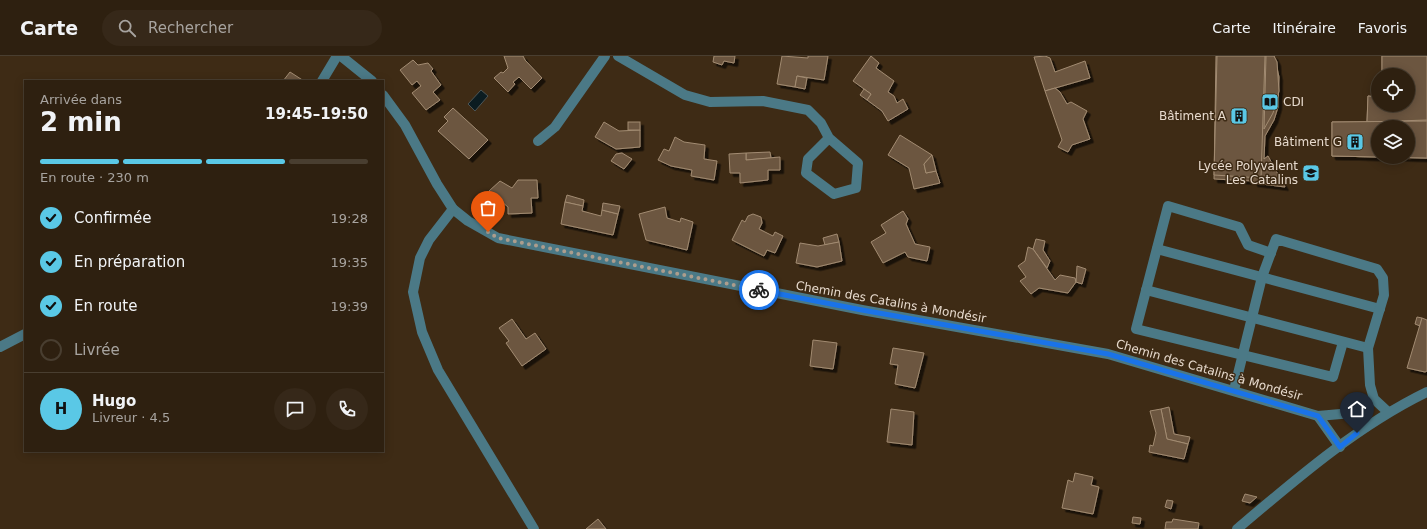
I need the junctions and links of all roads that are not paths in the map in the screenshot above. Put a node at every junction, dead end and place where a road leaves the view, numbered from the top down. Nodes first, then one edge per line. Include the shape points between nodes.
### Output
1 (337, 56) edge
2 (341, 56) edge
3 (605, 56) edge
4 (618, 56) edge
5 (323, 80) edge
6 (371, 80) edge
7 (384, 96) edge
8 (829, 138) junction
9 (538, 141) dead end
10 (453, 209) junction
11 (1157, 249) junction
12 (1271, 254) junction
13 (1262, 277) junction
14 (1146, 290) junction
15 (1380, 310) junction
16 (1254, 317) junction
17 (24, 335) edge
18 (1343, 342) junction
19 (0, 347) edge
20 (1368, 348) junction
21 (1243, 354) junction
22 (1234, 390) junction
23 (1427, 392) edge
24 (1388, 412) junction
25 (1318, 416) junction
26 (1366, 427) junction
27 (1340, 447) junction
28 (534, 529) edge
29 (1237, 529) edge

1 - 5 street
2 - 6 street
3 - 9 street via 555,127
4 - 8 street via 685,95 710,102 764,101 808,110 821,123
7 - 10 street, Chemin des Catalins à Mondésir via 405,125
8 - 8 street via 858,163 856,188 834,194 806,173 808,159
10 - 22 street, Chemin des Catalins à Mondésir via 498,238 862,310 1108,354
10 - 28 street via 429,240 420,258 413,292 422,332 438,370
11 - 12 street via 1168,206 1239,227 1248,245
11 - 13 street
11 - 14 street
12 - 13 street
12 - 15 street via 1276,239 1377,269 1383,278 1384,295
13 - 15 street
13 - 16 street
14 - 16 street
14 - 21 street via 1136,329
15 - 20 street
16 - 18 street
16 - 21 street
17 - 19 street
18 - 20 street
18 - 21 street via 1333,377
20 - 24 street via 1370,385 1374,399
21 - 22 street
22 - 25 street, Chemin des Catalins à Mondésir
23 - 24 street
24 - 26 street
25 - 26 street, Chemin des Catalins à Mondésir via 1352,413
25 - 27 street
26 - 27 street
27 - 29 street via 1295,480

